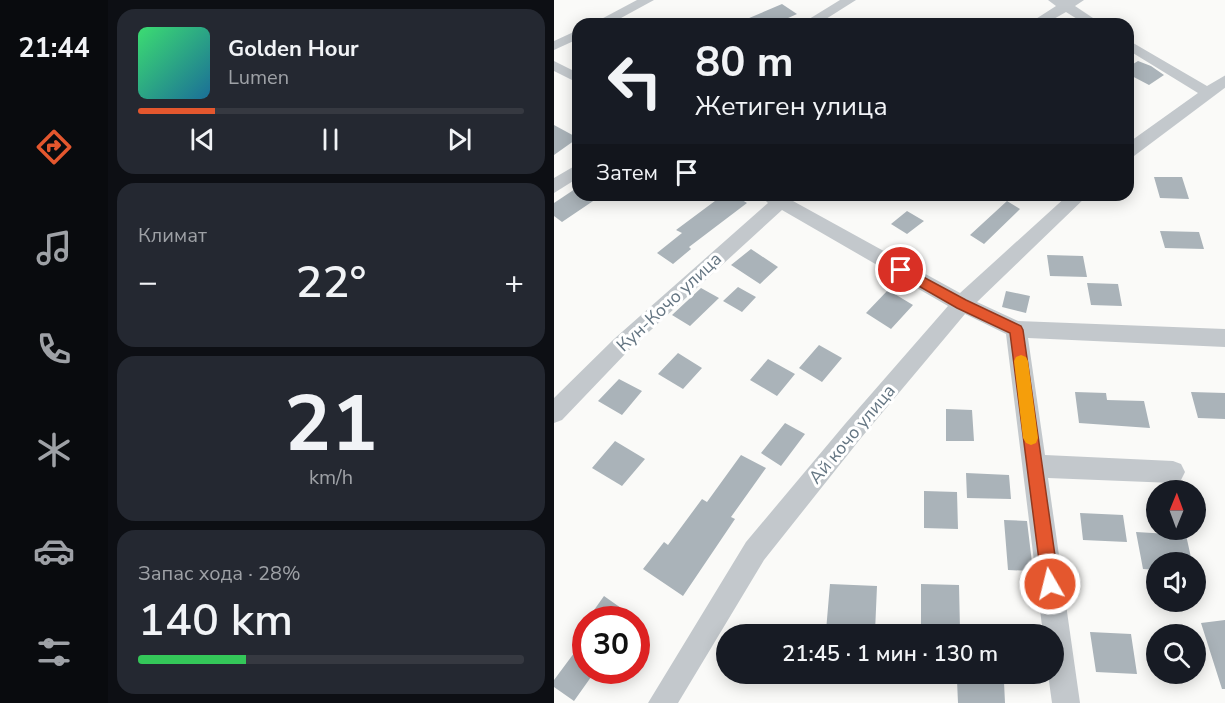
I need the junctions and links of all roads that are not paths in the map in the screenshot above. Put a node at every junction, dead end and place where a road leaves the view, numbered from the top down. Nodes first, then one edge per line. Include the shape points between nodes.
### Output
1 (647, 0) edge
2 (848, 0) edge
3 (1066, 2) edge
4 (611, 18) edge
5 (818, 18) edge
6 (1043, 18) edge
7 (1087, 18) edge
8 (572, 37) edge
9 (554, 46) edge
10 (1134, 48) edge
11 (554, 65) edge
12 (572, 76) edge
13 (1226, 79) edge
14 (1207, 92) junction
15 (1134, 147) edge
16 (572, 174) edge
17 (554, 187) edge
18 (775, 201) edge
19 (786, 201) edge
20 (1073, 201) edge
21 (962, 304) junction
22 (1016, 330) junction
23 (1226, 338) edge
24 (554, 413) edge
25 (1035, 466) junction
26 (1173, 472) dead end
27 (662, 703) edge
28 (1066, 703) edge

1 - 4 street
2 - 5 street
3 - 6 street
3 - 7 street
8 - 9 street
10 - 14 street
11 - 12 street
13 - 14 street
14 - 15 street
16 - 17 street
18 - 24 street, Кун-Кочо улица
19 - 21 street
20 - 21 street, Ай кочо улица
21 - 22 street
21 - 27 street, Ай кочо улица via 755,551
22 - 23 street
22 - 25 street
25 - 26 street
25 - 28 street

